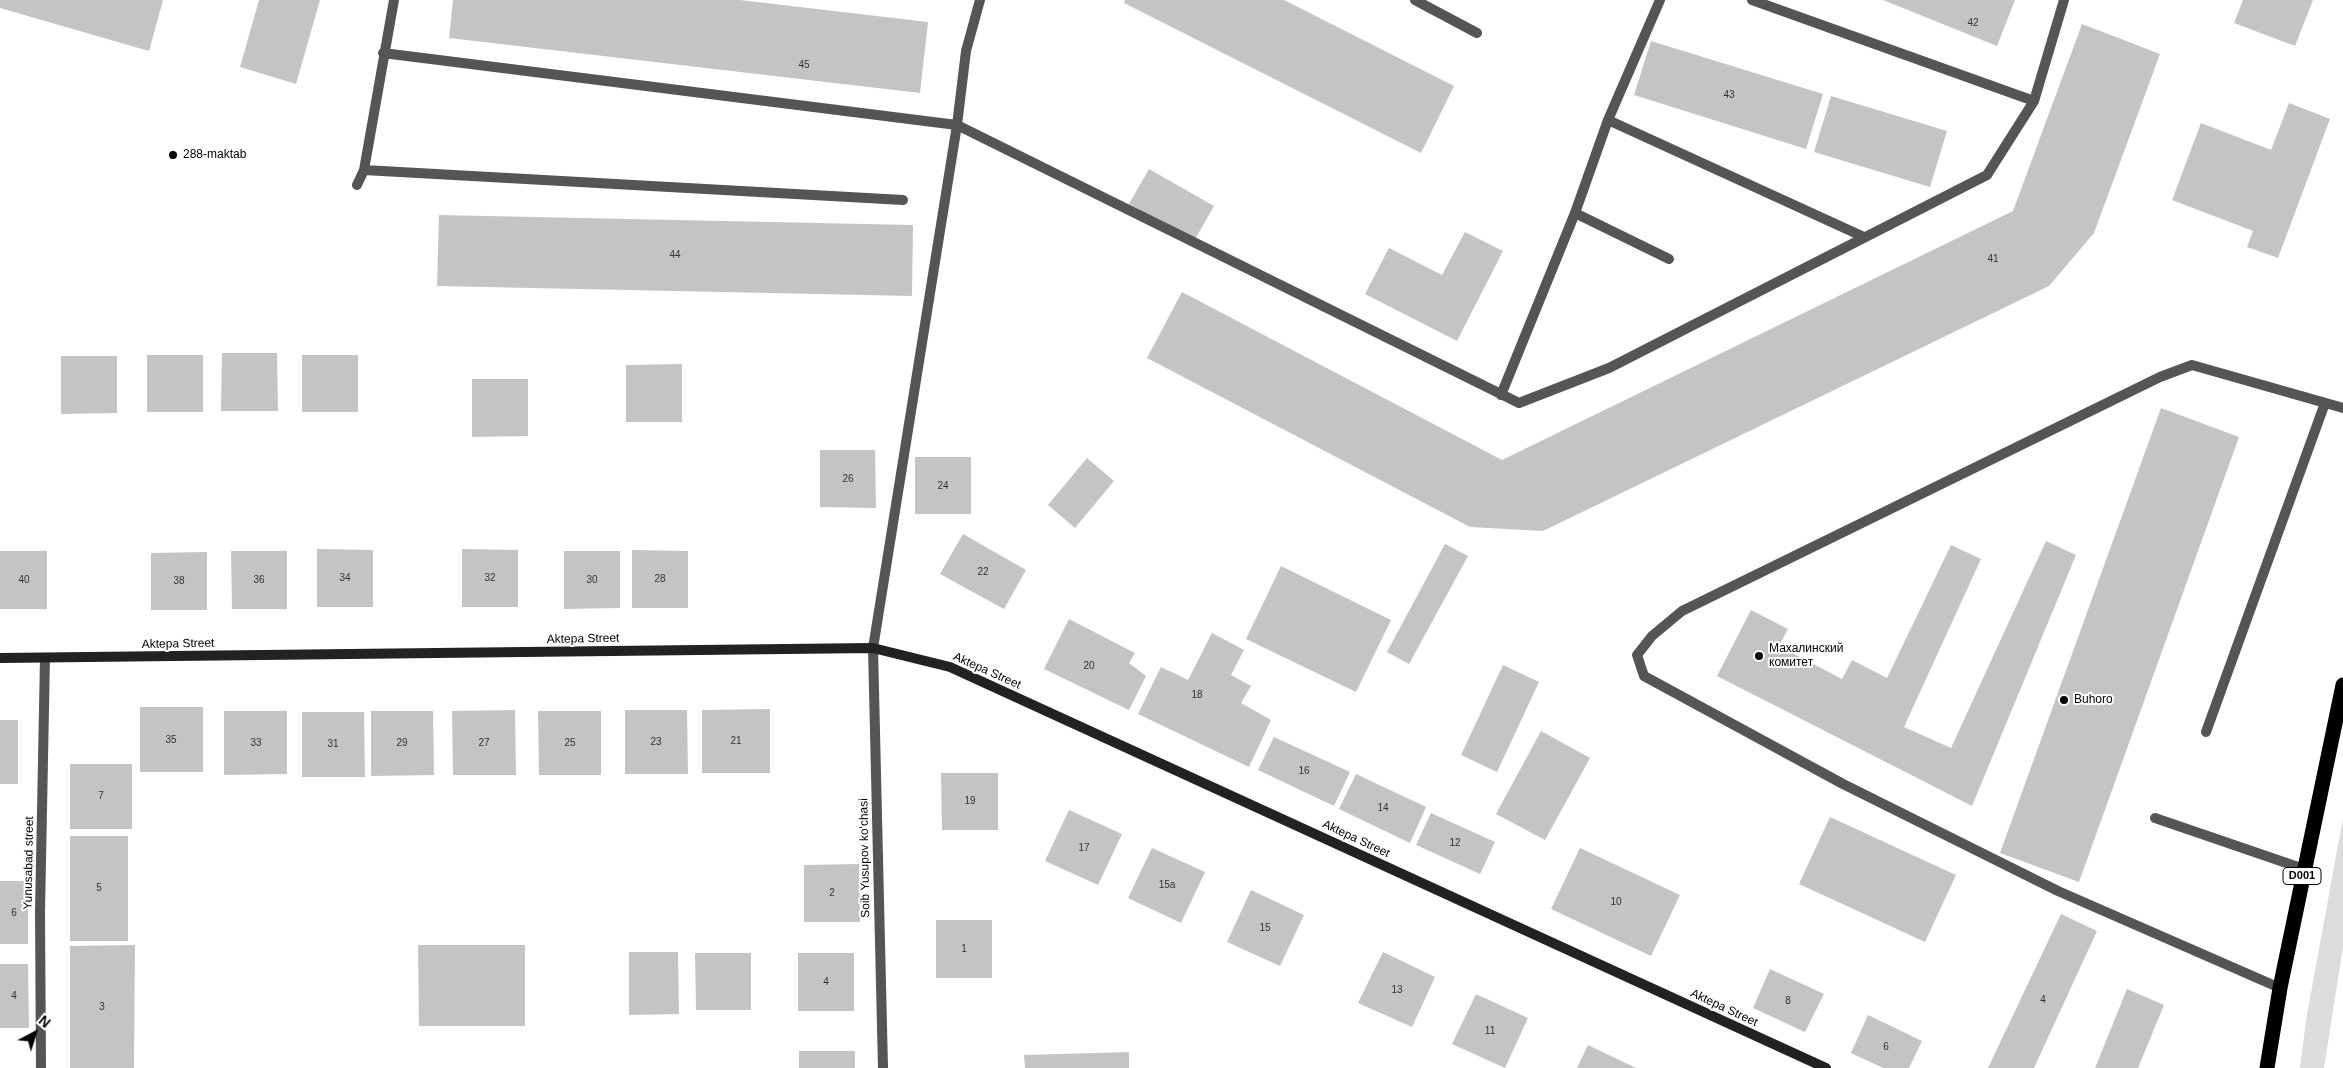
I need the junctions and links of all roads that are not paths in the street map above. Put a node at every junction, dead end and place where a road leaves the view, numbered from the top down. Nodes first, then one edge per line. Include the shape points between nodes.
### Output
1 (394, 0) edge
2 (980, 0) edge
3 (1415, 0) edge
4 (1660, 0) edge
5 (1752, 0) edge
6 (2064, 0) edge
7 (1477, 32) dead end
8 (383, 53) junction
9 (2034, 101) junction
10 (1608, 120) junction
11 (957, 125) junction
12 (364, 170) junction
13 (356, 185) dead end
14 (902, 200) dead end
15 (1575, 213) junction
16 (1864, 237) junction
17 (1669, 258) dead end
18 (1501, 395) junction
19 (2325, 403) junction
20 (2343, 408) edge
21 (873, 648) junction
22 (0, 658) edge
23 (45, 658) junction
24 (2343, 685) edge
25 (2206, 732) dead end
26 (2155, 818) dead end
27 (2304, 869) junction
28 (2280, 988) junction
29 (41, 1068) edge
30 (882, 1068) edge
31 (1826, 1068) edge
32 (2267, 1068) edge

1 - 8 street
2 - 11 street, Soib Yusupov ko'chasi via 966,51
3 - 7 street
4 - 10 street
5 - 9 street
6 - 9 street
8 - 11 street
8 - 12 street
9 - 16 street via 1987,175
10 - 15 street
10 - 16 street
11 - 18 street
11 - 21 street, Soib Yusupov ko'chasi
12 - 13 street
12 - 14 street
15 - 17 street
15 - 18 street
16 - 18 street via 1609,368 1519,403
19 - 20 street
19 - 25 street
19 - 28 street via 2192,365 2160,377 1682,611 1652,636 1637,655 1644,676 1843,784 2058,891
21 - 23 street, Aktepa Street
21 - 30 street, Soib Yusupov ko'chasi
21 - 31 street, Aktepa Street via 950,667
22 - 23 street, Aktepa Street
23 - 29 street, Yunusabad street via 40,912
24 - 27 highway, D001
26 - 27 street
27 - 28 highway, D001
28 - 32 highway, D001

